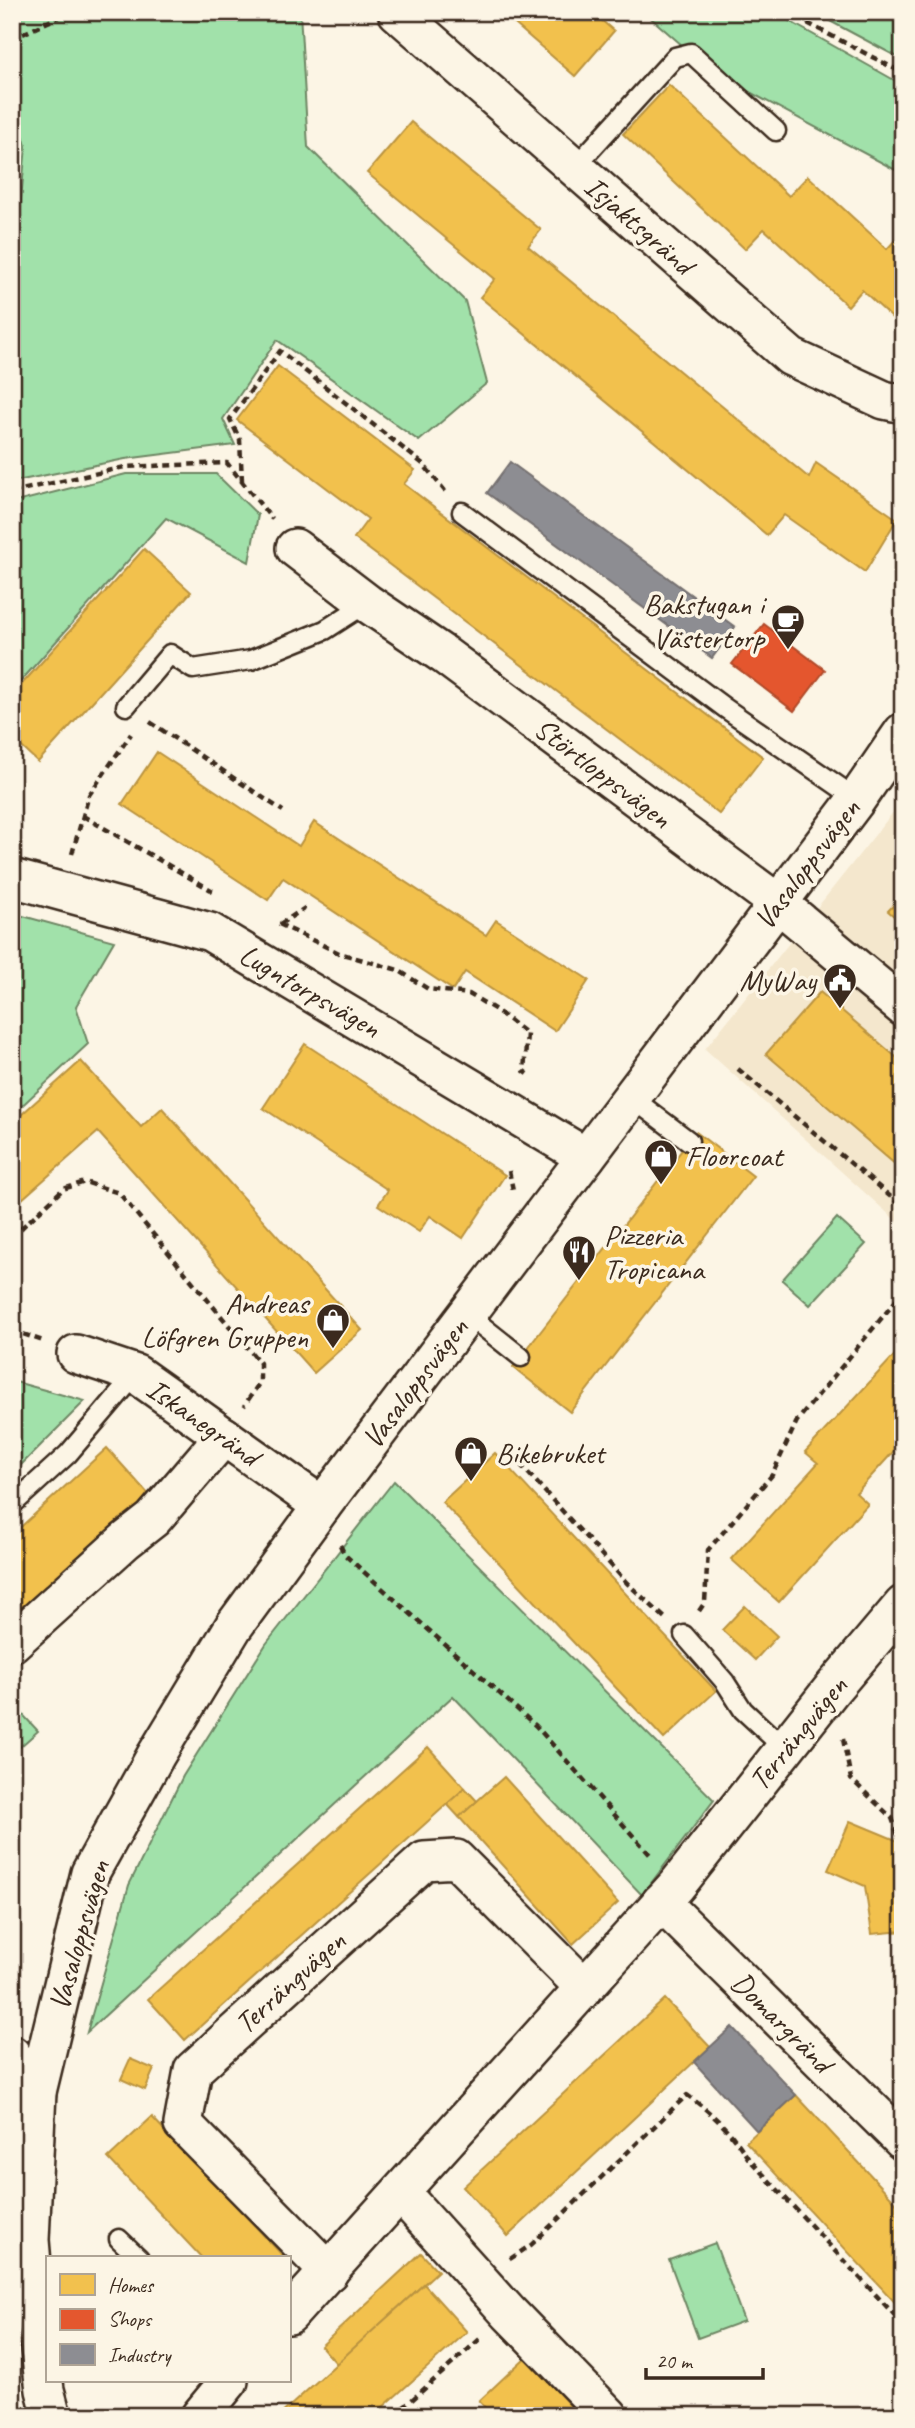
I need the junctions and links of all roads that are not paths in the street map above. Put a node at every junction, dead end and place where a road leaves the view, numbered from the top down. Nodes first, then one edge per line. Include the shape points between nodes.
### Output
1 (397, 12) edge
2 (776, 131) dead end
3 (574, 168) junction
4 (903, 404) edge
5 (462, 512) road end
6 (295, 548) road end
7 (367, 603) junction
8 (126, 706) road end
9 (903, 732) edge
10 (857, 799) junction
11 (12, 878) edge
12 (778, 903) junction
13 (903, 1007) edge
14 (632, 1098) junction
15 (688, 1142) dead end
16 (586, 1157) junction
17 (467, 1314) junction
18 (76, 1354) dead end
19 (521, 1357) dead end
20 (135, 1374) junction
21 (224, 1436) junction
22 (12, 1505) edge
23 (322, 1506) junction
24 (903, 1605) edge
25 (684, 1635) road end
26 (12, 1643) edge
27 (785, 1749) junction
28 (669, 1894) junction
29 (584, 1987) junction
30 (12, 2055) edge
31 (25, 2103) edge
32 (903, 2141) edge
33 (401, 2193) junction
34 (119, 2239) dead end
35 (137, 2256) edge
36 (329, 2272) junction
37 (290, 2314) edge
38 (228, 2382) edge
39 (52, 2416) edge
40 (200, 2416) edge
41 (609, 2416) edge

1 - 3 street, Isjaktsgränd
2 - 3 lane via 691,53 675,57
3 - 4 street, Isjaktsgränd via 791,357 884,400
5 - 10 lane via 725,708
6 - 7 street, Störtloppsvägen
7 - 8 lane via 325,630 251,660 193,669 170,654
7 - 12 street, Störtloppsvägen
9 - 10 street, Vasaloppsvägen
10 - 12 street, Vasaloppsvägen
11 - 16 street, Lugntorpsvägen via 210,932
12 - 13 street, Störtloppsvägen
12 - 14 street, Vasaloppsvägen
14 - 15 lane
14 - 16 street, Vasaloppsvägen
16 - 17 street, Vasaloppsvägen
17 - 19 lane
17 - 23 street, Vasaloppsvägen
18 - 20 street, Iskanegränd
20 - 21 street, Iskanegränd
20 - 22 lane via 68,1454
21 - 23 street, Iskanegränd
21 - 26 street via 153,1519
23 - 31 street, Vasaloppsvägen via 234,1626 90,1873
24 - 27 street, Terrängvägen
25 - 27 lane via 743,1710
27 - 28 street, Terrängvägen
28 - 29 street, Terrängvägen
28 - 32 street, Domargränd
29 - 33 street, Terrängvägen
29 - 36 street, Terrängvägen via 456,1860 424,1861 193,2070 183,2124
30 - 31 street
31 - 39 street, Vasaloppsvägen via 30,2240
33 - 36 street, Terrängvägen
33 - 41 street
34 - 35 lane
36 - 37 street, Terrängvägen
38 - 40 street

